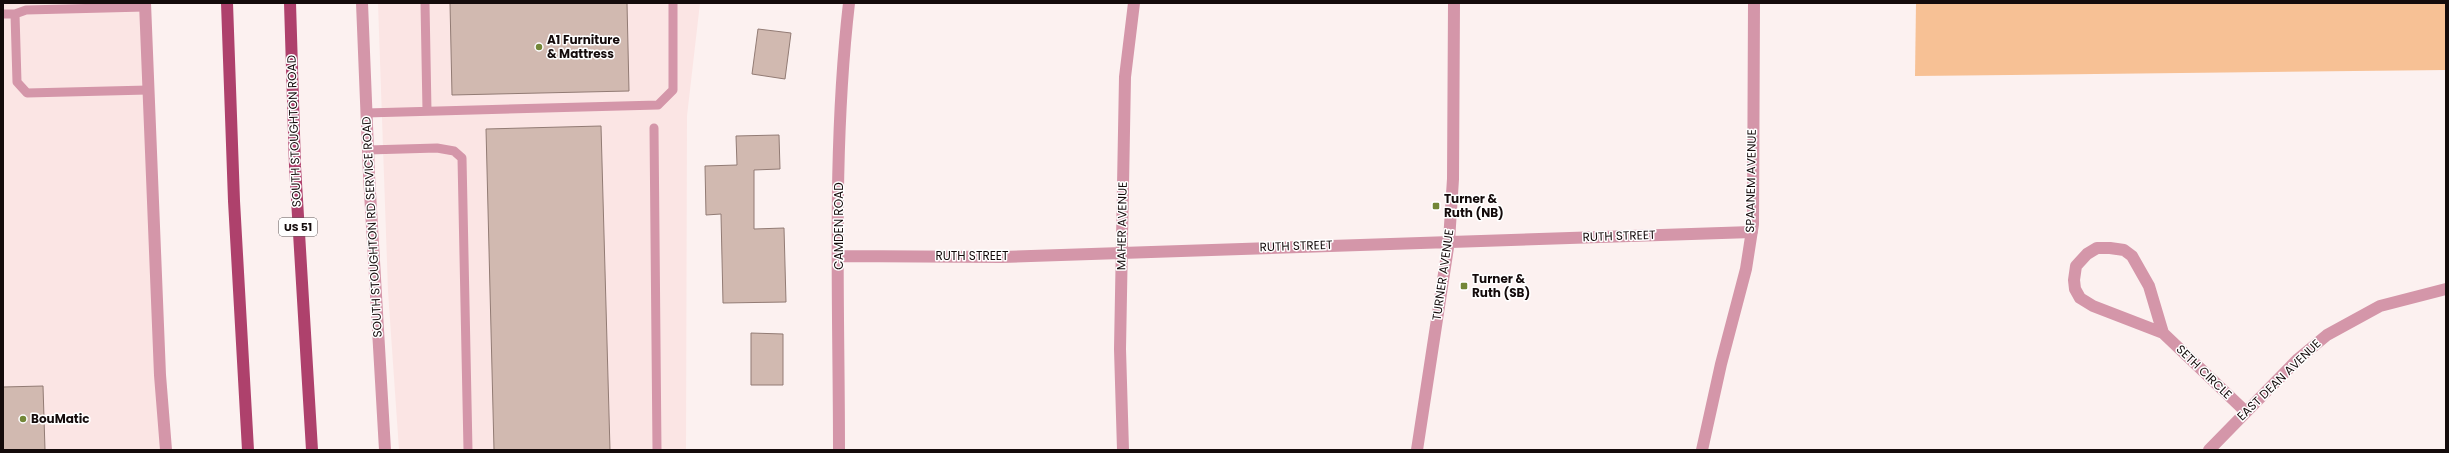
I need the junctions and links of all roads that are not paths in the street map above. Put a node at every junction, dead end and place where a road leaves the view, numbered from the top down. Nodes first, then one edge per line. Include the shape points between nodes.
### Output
1 (227, 3) edge
2 (290, 3) edge
3 (362, 3) edge
4 (425, 3) edge
5 (673, 3) edge
6 (849, 3) edge
7 (1134, 3) edge
8 (1454, 3) edge
9 (1754, 3) edge
10 (145, 5) edge
11 (3, 14) edge
12 (15, 14) junction
13 (148, 90) junction
14 (427, 111) junction
15 (366, 113) junction
16 (654, 128) dead end
17 (368, 150) junction
18 (1752, 232) junction
19 (1448, 241) junction
20 (1121, 253) junction
21 (840, 256) junction
22 (2446, 289) edge
23 (2163, 333) junction
24 (2245, 411) junction
25 (166, 450) edge
26 (248, 450) edge
27 (312, 450) edge
28 (385, 450) edge
29 (468, 450) edge
30 (657, 450) edge
31 (839, 450) edge
32 (1123, 450) edge
33 (1417, 450) edge
34 (1702, 450) edge
35 (2209, 450) edge

1 - 26 main road via 234,200
2 - 27 main road, SOUTH STOUGHTON ROAD / US 51 via 295,166
3 - 15 street, SOUTH STOUGHTON RD SERVICE ROAD
4 - 14 lane
5 - 14 lane via 673,90 658,105
6 - 21 street, CAMDEN ROAD via 844,49 838,188
7 - 20 street, MAHER AVENUE via 1125,77
8 - 19 street, TURNER AVENUE via 1453,179
9 - 18 street, SPAANEM AVENUE
10 - 12 lane via 26,10
10 - 13 street
11 - 12 lane
12 - 13 lane via 17,82 27,93
13 - 25 street via 160,375
14 - 15 lane
15 - 17 street, SOUTH STOUGHTON RD SERVICE ROAD
16 - 30 lane
17 - 28 street, SOUTH STOUGHTON RD SERVICE ROAD
17 - 29 lane via 437,148 454,151 462,158
18 - 19 street, RUTH STREET
18 - 34 street, SPAANEM AVENUE via 1746,269
19 - 20 street, RUTH STREET
19 - 33 street, TURNER AVENUE
20 - 21 street, RUTH STREET via 1001,257
20 - 32 street, MAHER AVENUE
21 - 31 street, CAMDEN ROAD
22 - 24 street, EAST DEAN AVENUE via 2380,306 2327,335 2298,359
23 - 23 street, SETH CIRCLE via 2149,286 2132,256 2124,250 2097,248 2076,266 2075,289 2080,298 2093,306
23 - 24 street, SETH CIRCLE
24 - 35 street, EAST DEAN AVENUE

